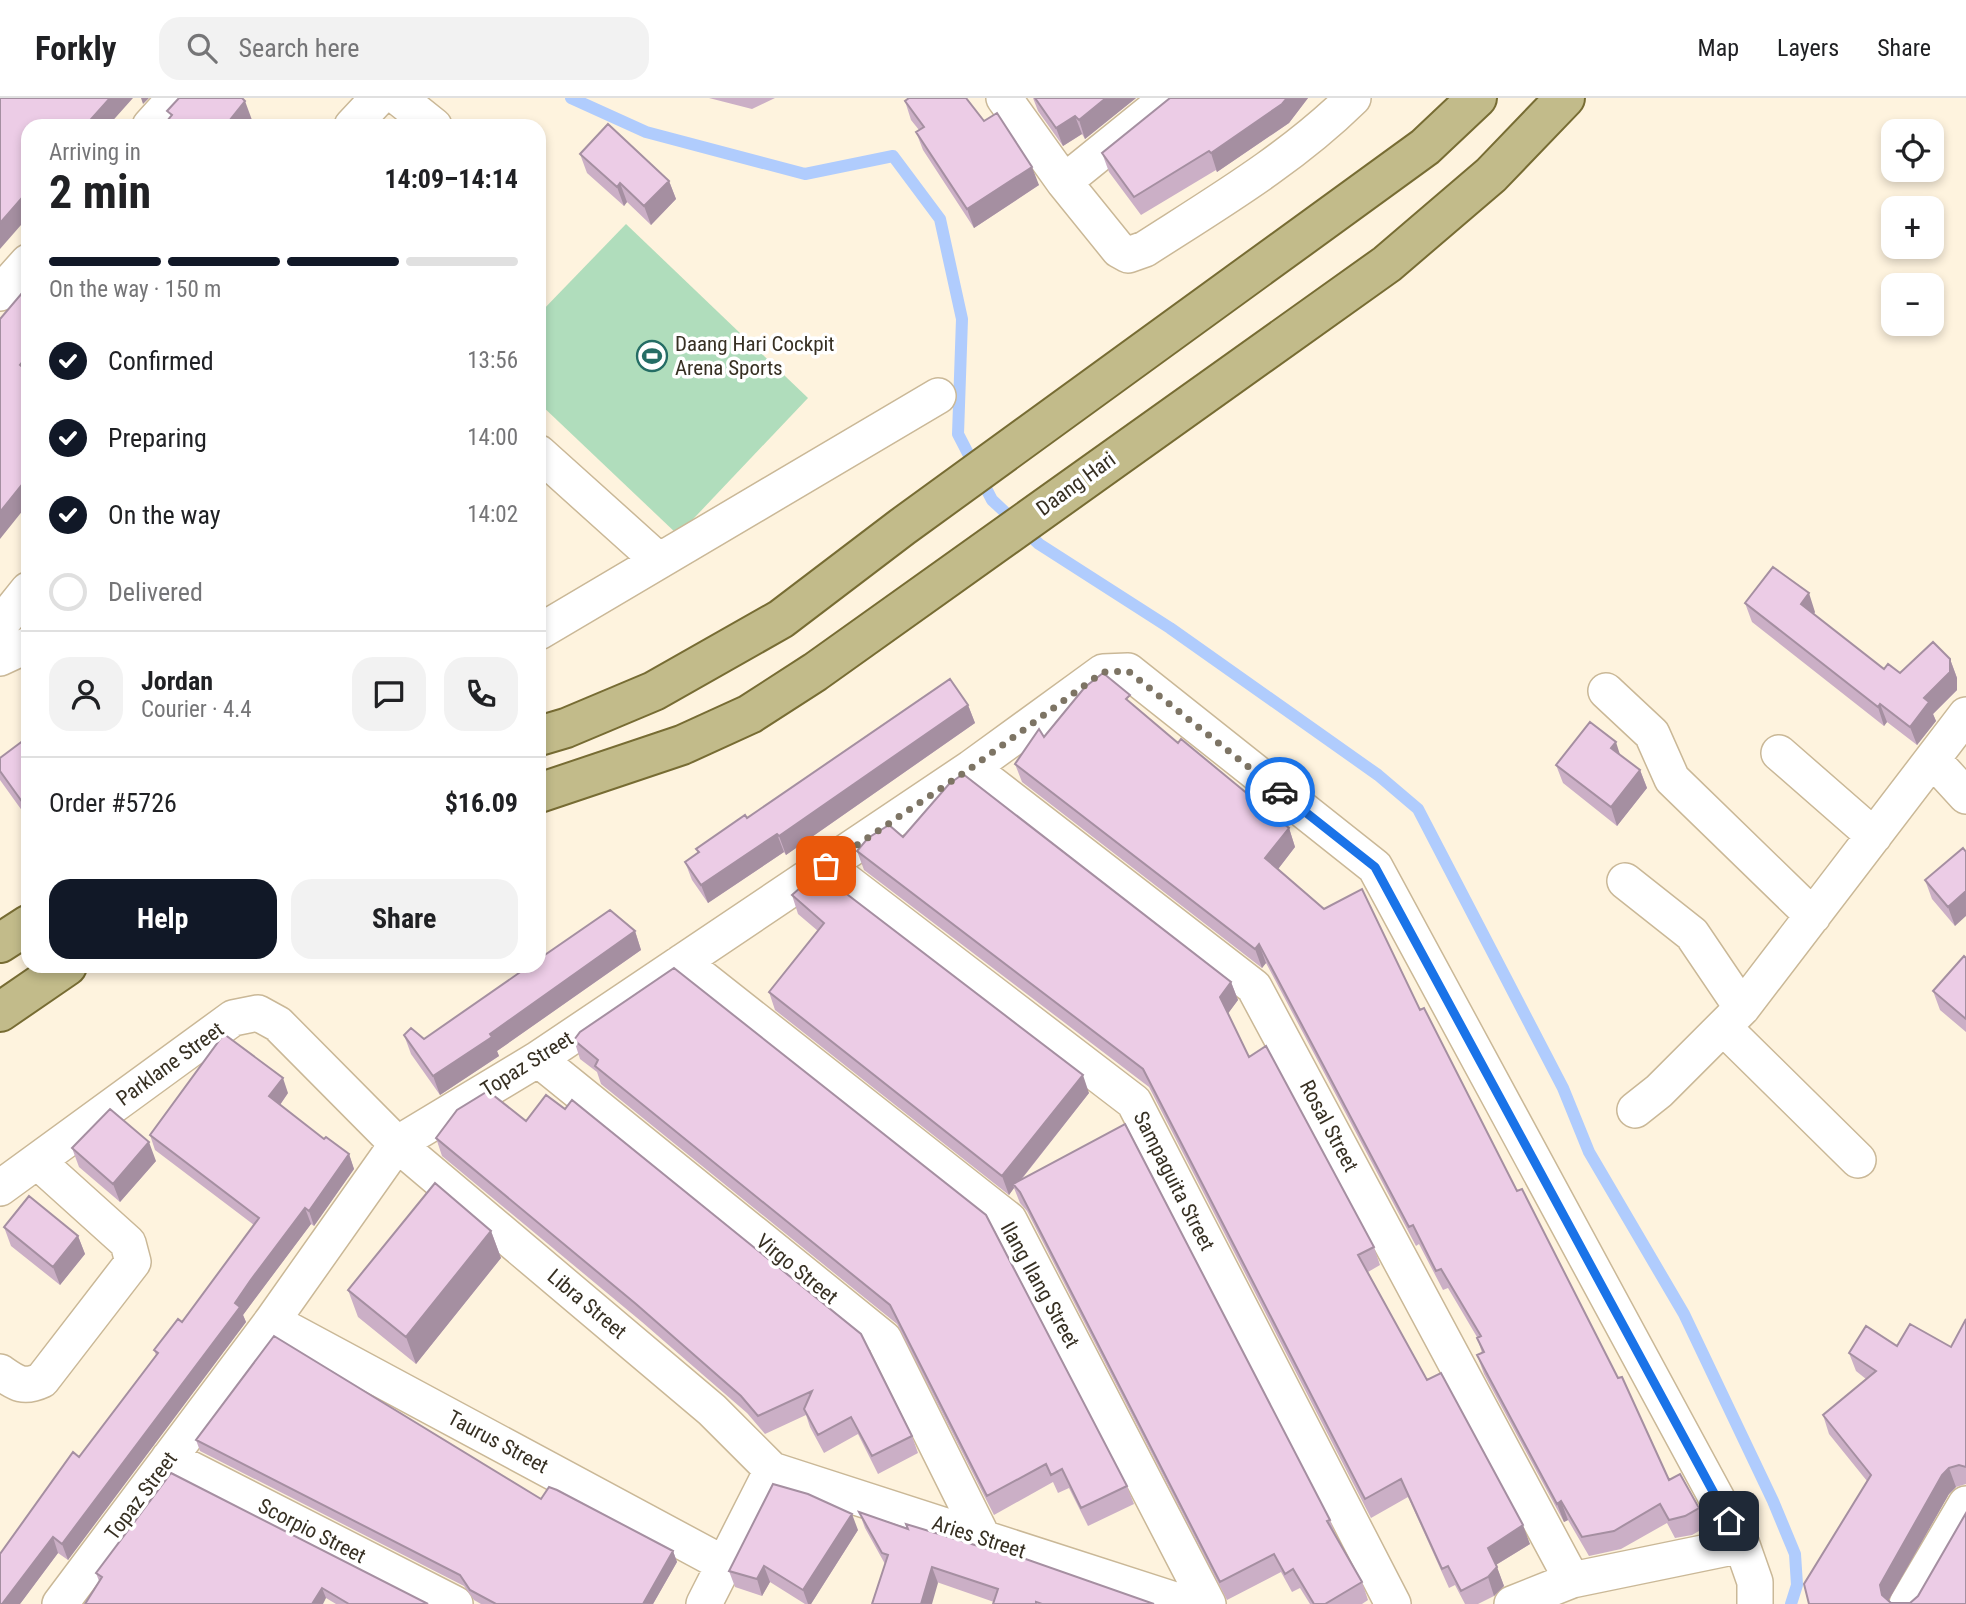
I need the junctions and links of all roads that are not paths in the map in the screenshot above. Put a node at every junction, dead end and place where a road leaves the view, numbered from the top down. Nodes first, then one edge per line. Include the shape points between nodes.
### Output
1 (175, 98) edge
2 (378, 98) edge
3 (399, 98) edge
4 (1004, 98) edge
5 (1168, 98) edge
6 (1353, 98) edge
7 (1477, 98) edge
8 (1565, 98) edge
9 (156, 119) edge
10 (358, 119) edge
11 (425, 119) edge
12 (1064, 182) junction
13 (21, 270) edge
14 (0, 293) edge
15 (938, 396) dead end
16 (546, 459) edge
17 (659, 561) junction
18 (21, 599) edge
19 (0, 625) edge
20 (546, 628) edge
21 (21, 648) edge
22 (0, 658) edge
23 (1606, 691) dead end
24 (1966, 715) edge
25 (546, 734) edge
26 (1779, 753) dead end
27 (1933, 760) junction
28 (971, 768) junction
29 (546, 791) edge
30 (1966, 796) edge
31 (1874, 836) junction
32 (826, 866) junction
33 (1625, 881) dead end
34 (1813, 916) junction
35 (21, 930) edge
36 (0, 943) edge
37 (682, 962) junction
38 (57, 973) edge
39 (0, 1012) edge
40 (1733, 1018) junction
41 (538, 1059) junction
42 (1635, 1110) dead end
43 (397, 1144) junction
44 (1858, 1160) dead end
45 (37, 1161) junction
46 (0, 1188) edge
47 (272, 1321) junction
48 (0, 1372) edge
49 (170, 1458) junction
50 (772, 1470) junction
51 (1962, 1520) edge
52 (983, 1538) junction
53 (1742, 1545) junction
54 (724, 1564) junction
55 (1572, 1580) junction
56 (69, 1602) edge
57 (455, 1604) edge
58 (704, 1604) edge
59 (1187, 1604) edge
60 (1208, 1604) edge
61 (1393, 1604) edge
62 (1513, 1604) edge
63 (1755, 1604) edge
64 (1907, 1604) edge

1 - 9 street
2 - 10 street
3 - 11 street
4 - 12 street
5 - 12 street
6 - 12 street via 1277,164 1136,254 1119,250
7 - 25 main road via 1426,147 781,619 654,691
8 - 29 main road, Daang Hari via 1491,175 1387,264 942,583 750,714 682,745
13 - 14 street
15 - 17 street
16 - 17 street
17 - 20 street
18 - 19 street
21 - 22 street
23 - 34 street via 1652,734 1672,779
24 - 27 street
26 - 31 street
27 - 30 street
27 - 31 street
28 - 32 street, Topaz Street
28 - 53 street, Topaz Street via 1103,672 1128,671 1375,867
28 - 55 street, Rosal Street via 1254,987
31 - 34 street
32 - 37 street, Topaz Street
32 - 61 street, Sampaguita Street via 1133,1102
33 - 40 street via 1692,934
34 - 40 street
35 - 36 main road
37 - 41 street, Topaz Street
37 - 60 street, Ilang Ilang Street via 1009,1220
38 - 39 main road
40 - 42 street
40 - 44 street
41 - 43 street, Topaz Street
41 - 52 street, Virgo Street via 884,1339
43 - 45 street, Parklane Street via 278,1024 258,1013 233,1018
43 - 47 street, Topaz Street
43 - 50 street, Libra Street via 712,1409
45 - 46 street, Parklane Street
45 - 48 street via 128,1243 133,1262 42,1380 20,1385
47 - 49 street, Topaz Street
47 - 54 street, Taurus Street
49 - 56 street, Topaz Street
49 - 57 street, Scorpio Street
50 - 52 street, Aries Street
50 - 54 street
51 - 64 street
52 - 59 street, Aries Street
53 - 55 street
53 - 63 street via 1755,1583
54 - 58 street
55 - 62 street

